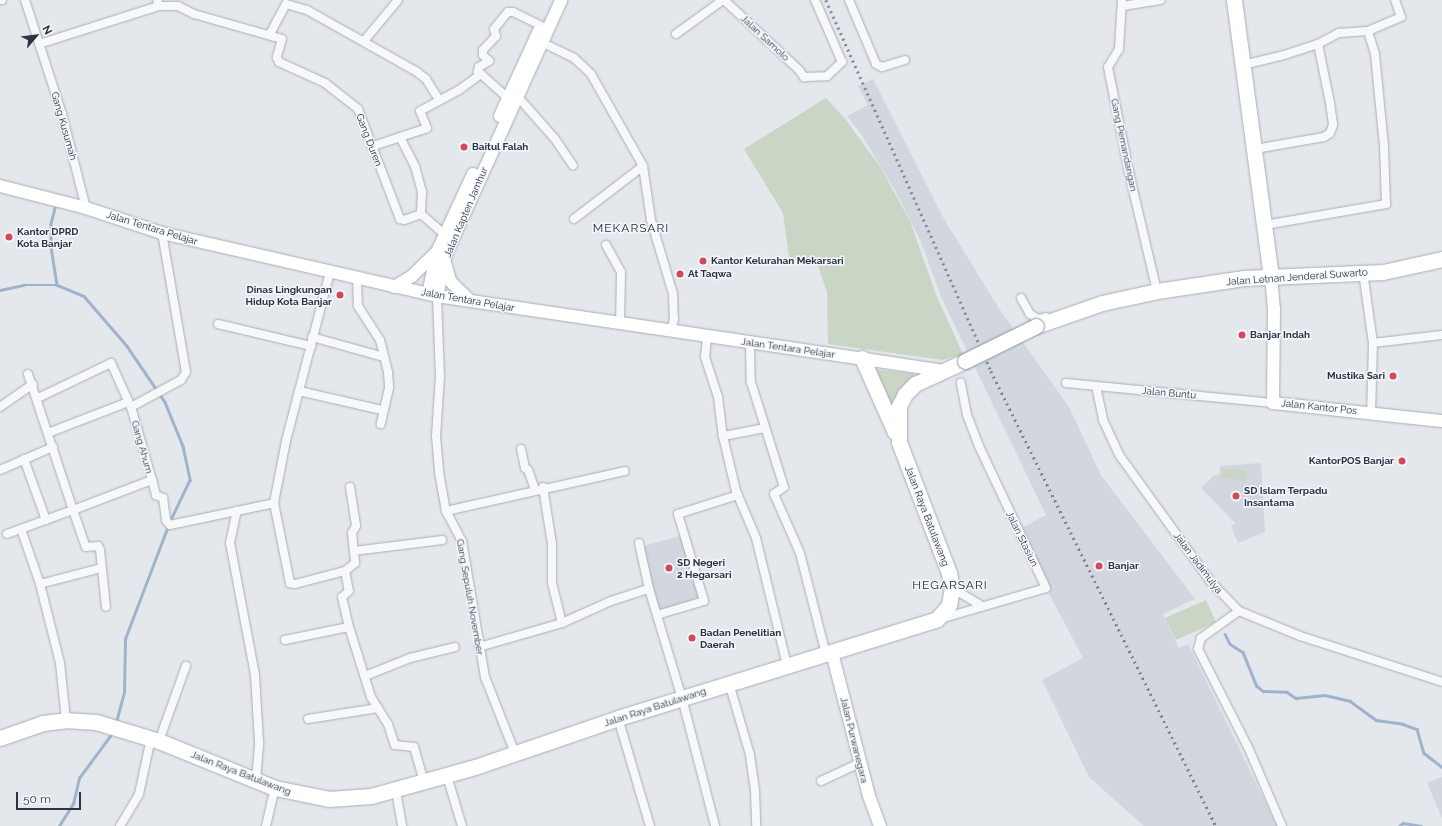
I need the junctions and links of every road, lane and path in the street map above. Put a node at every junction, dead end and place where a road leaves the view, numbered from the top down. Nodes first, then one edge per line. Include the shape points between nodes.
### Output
1 (25, 0) edge
2 (398, 0) edge
3 (554, 0) edge
4 (562, 0) edge
5 (724, 0) edge
6 (815, 0) edge
7 (848, 0) edge
8 (1161, 0) edge
9 (1234, 0) edge
10 (1395, 0) edge
11 (158, 3) edge
12 (1122, 3) edge
13 (542, 26) junction
14 (1368, 31) junction
15 (270, 34) junction
16 (676, 34) dead end
17 (364, 41) junction
18 (539, 41) junction
19 (39, 44) junction
20 (1318, 44) junction
21 (905, 60) dead end
22 (1243, 65) junction
23 (481, 74) junction
24 (513, 97) junction
25 (439, 100) junction
26 (400, 137) junction
27 (372, 146) junction
28 (1255, 149) junction
29 (485, 157) junction
30 (573, 166) dead end
31 (643, 166) junction
32 (0, 186) edge
33 (86, 208) junction
34 (420, 214) junction
35 (574, 219) dead end
36 (1265, 225) junction
37 (162, 233) junction
38 (445, 236) junction
39 (606, 245) dead end
40 (442, 253) junction
41 (1442, 259) edge
42 (330, 272) junction
43 (1363, 272) junction
44 (1271, 276) junction
45 (357, 280) junction
46 (394, 287) junction
47 (1154, 292) junction
48 (432, 295) junction
49 (1021, 298) dead end
50 (470, 301) junction
51 (218, 324) dead end
52 (620, 324) junction
53 (1036, 326) joint
54 (671, 331) junction
55 (1442, 335) edge
56 (707, 336) junction
57 (312, 337) junction
58 (750, 343) junction
59 (1374, 343) junction
60 (311, 346) junction
61 (384, 357) junction
62 (862, 358) junction
63 (945, 371) junction
64 (28, 374) dead end
65 (961, 383) dead end
66 (1066, 383) dead end
67 (33, 384) junction
68 (1096, 386) junction
69 (299, 391) junction
70 (38, 398) junction
71 (1273, 403) junction
72 (129, 405) junction
73 (0, 408) edge
74 (382, 410) junction
75 (1372, 413) junction
76 (1442, 422) edge
77 (381, 424) dead end
78 (765, 428) junction
79 (48, 433) junction
80 (723, 436) junction
81 (899, 442) junction
82 (53, 447) junction
83 (521, 448) dead end
84 (24, 458) junction
85 (0, 470) edge
86 (625, 471) dead end
87 (152, 480) junction
88 (350, 487) dead end
89 (539, 488) junction
90 (738, 496) junction
91 (274, 503) junction
92 (73, 510) junction
93 (236, 511) junction
94 (446, 511) junction
95 (46, 520) junction
96 (21, 529) junction
97 (7, 534) dead end
98 (442, 540) dead end
99 (639, 543) dead end
100 (354, 551) junction
101 (101, 568) junction
102 (345, 570) junction
103 (40, 584) junction
104 (952, 588) junction
105 (649, 589) junction
106 (982, 606) junction
107 (106, 607) dead end
108 (1239, 611) junction
109 (657, 615) junction
110 (937, 619) junction
111 (562, 623) junction
112 (349, 627) junction
113 (285, 640) dead end
114 (455, 647) dead end
115 (479, 647) junction
116 (829, 653) junction
117 (787, 664) junction
118 (186, 666) dead end
119 (365, 676) junction
120 (1442, 682) edge
121 (729, 684) junction
122 (682, 698) junction
123 (378, 708) junction
124 (618, 718) junction
125 (308, 719) dead end
126 (66, 720) junction
127 (0, 738) edge
128 (155, 740) junction
129 (515, 753) junction
130 (860, 763) junction
131 (447, 776) junction
132 (256, 780) junction
133 (821, 781) dead end
134 (424, 782) junction
135 (275, 788) junction
136 (396, 791) junction
137 (120, 826) edge
138 (266, 826) edge
139 (402, 826) edge
140 (462, 826) edge
141 (650, 826) edge
142 (715, 826) edge
143 (756, 826) edge
144 (880, 826) edge
145 (1282, 826) edge

1 - 19 street, Gang Kusumah
2 - 17 street
3 - 13 street, Jalan Kapten Jamhur
4 - 18 street, Jalan Kapten Jamhur
5 - 6 street, Jalan Samolo via 800,70 804,77 827,76 842,62
5 - 16 street
7 - 21 street via 876,64 882,67
8 - 12 street
9 - 22 highway
10 - 14 street via 1401,17
11 - 15 street via 178,6 194,14
11 - 19 street
12 - 47 street, Gang Pemandangan via 1120,49 1108,67
13 - 18 street, Jalan Kapten Jamhur
13 - 23 street via 508,12 494,28 496,36 483,50 483,55 489,61 479,67 478,72
14 - 20 street via 1339,34
14 - 36 street via 1375,54 1384,146 1386,204
15 - 17 street via 285,6 289,4 307,10
15 - 27 street, Gang Duren via 283,41 277,57 279,62 325,83 358,109
17 - 25 street via 426,79
18 - 24 street, Jalan Kapten Jamhur
18 - 31 street via 574,58 591,74
19 - 33 street, Gang Kusumah via 62,114
20 - 22 street
20 - 28 street via 1332,125 1330,133 1324,137
22 - 28 highway
23 - 24 street
23 - 25 street via 459,90
24 - 29 street, Jalan Kapten Jamhur
24 - 30 street via 555,139
25 - 26 street via 420,110 427,128
26 - 27 street
26 - 34 street via 415,166 422,192
27 - 34 street, Gang Duren via 398,215 404,220
28 - 36 highway
29 - 38 street, Jalan Kapten Jamhur
29 - 40 street, Jalan Kapten Jamhur
31 - 35 street
31 - 54 street via 651,220 673,294 674,319
32 - 33 street, Jalan Tentara Pelajar
33 - 37 street, Jalan Tentara Pelajar
34 - 38 street
36 - 44 highway
37 - 42 street, Jalan Tentara Pelajar
37 - 72 street, Gang Ahum via 186,372 181,380
38 - 40 street, Jalan Kapten Jamhur
39 - 52 street via 621,272
40 - 46 street
40 - 48 street, Jalan Kapten Jamhur
40 - 50 street via 450,281
41 - 43 highway, Jalan Letnan Jenderal Suwarto via 1390,271
42 - 45 street, Jalan Tentara Pelajar
42 - 57 street
43 - 44 highway, Jalan Letnan Jenderal Suwarto
43 - 59 street
44 - 47 highway, Jalan Letnan Jenderal Suwarto
44 - 71 street, Jalan Kantor Pos via 1274,309
45 - 46 street, Jalan Tentara Pelajar
45 - 61 street via 358,306 380,340
46 - 48 street, Jalan Tentara Pelajar
47 - 49 street via 1126,292 1038,319 1030,314
47 - 53 highway, Jalan Letnan Jenderal Suwarto via 1102,304
48 - 50 street, Jalan Tentara Pelajar
48 - 94 street, Gang Sepuluh November via 440,376 436,436
50 - 52 street, Jalan Tentara Pelajar
51 - 60 street
52 - 54 street, Jalan Tentara Pelajar
53 - 63 highway, Jalan Raya Batulawang, bridge
54 - 56 street, Jalan Tentara Pelajar
55 - 59 street
56 - 58 street, Jalan Tentara Pelajar
56 - 80 street via 705,357 718,397
57 - 60 street
57 - 61 street
58 - 62 street, Jalan Tentara Pelajar
58 - 78 street via 751,382
59 - 75 street
60 - 69 street
61 - 74 street via 389,388
62 - 63 street, Jalan Tentara Pelajar
62 - 81 highway
63 - 81 highway, Jalan Raya Batulawang via 916,384 905,394 899,406
64 - 67 street
65 - 106 street, Jalan Stasiun via 967,415 979,446 1046,588
66 - 68 street, Jalan Buntu
67 - 70 street
67 - 73 street
68 - 71 street, Jalan Buntu
68 - 108 street, Jalan Jadimulya via 1103,420 1120,456 1210,581
69 - 74 street
69 - 91 street
70 - 72 street via 111,364
70 - 79 street
71 - 75 street, Jalan Kantor Pos
72 - 79 street
72 - 87 street, Gang Ahum
74 - 77 street
75 - 76 street, Jalan Kantor Pos
78 - 80 street
78 - 116 street via 784,487 774,494 800,553
79 - 82 street
80 - 90 street
81 - 104 highway, Jalan Raya Batulawang via 947,566
82 - 84 street
82 - 92 street
83 - 89 street via 525,468
84 - 85 street
84 - 95 street
86 - 89 street
87 - 92 street, Gang Ahum
87 - 93 street via 156,495 163,498 169,524
88 - 100 street via 356,526 352,533
89 - 94 street
89 - 111 street via 552,544 552,583
90 - 109 street via 678,514 704,601
90 - 117 street via 756,538
91 - 93 street
91 - 102 street via 290,583 295,584
92 - 95 street, Gang Ahum
92 - 101 street via 86,546 99,547
93 - 132 street via 230,551 255,675 259,742
94 - 115 street, Gang Sepuluh November via 462,541
95 - 96 street, Gang Ahum
96 - 97 street, Gang Ahum
96 - 103 street
98 - 100 street
99 - 105 street
100 - 102 street via 355,563
101 - 103 street
101 - 107 street
102 - 112 street via 349,591 342,597
103 - 126 street via 60,663
104 - 106 street
104 - 110 highway, Jalan Raya Batulawang via 949,605
105 - 109 street
105 - 111 street via 611,601
106 - 110 street, Jalan Stasiun
108 - 120 street, Jalan Jadimulya via 1294,634
108 - 145 street via 1201,638 1198,649 1260,772
109 - 122 street
110 - 116 highway, Jalan Raya Batulawang
111 - 115 street
112 - 113 street
112 - 119 street
114 - 119 street via 410,658
115 - 129 street, Gang Sepuluh November via 490,694
116 - 117 highway, Jalan Raya Batulawang
116 - 130 street, Jalan Purwanegara
117 - 121 highway, Jalan Raya Batulawang
118 - 128 street
119 - 123 street via 369,692
121 - 122 highway, Jalan Raya Batulawang
121 - 143 street via 750,755 755,790
122 - 124 highway, Jalan Raya Batulawang
122 - 142 street
123 - 125 street
123 - 134 street via 388,724 395,745 414,747
124 - 129 highway, Jalan Raya Batulawang
124 - 141 street
126 - 127 highway, Jalan Raya Batulawang via 28,727
126 - 128 highway, Jalan Raya Batulawang via 116,727
128 - 132 highway, Jalan Raya Batulawang
128 - 137 street via 139,794
129 - 131 highway, Jalan Raya Batulawang
130 - 133 street
130 - 144 street, Jalan Purwanegara
131 - 134 highway, Jalan Raya Batulawang
131 - 140 street
132 - 135 highway, Jalan Raya Batulawang
134 - 136 highway, Jalan Raya Batulawang
135 - 136 highway, Jalan Raya Batulawang via 329,799
135 - 138 street
136 - 139 street

